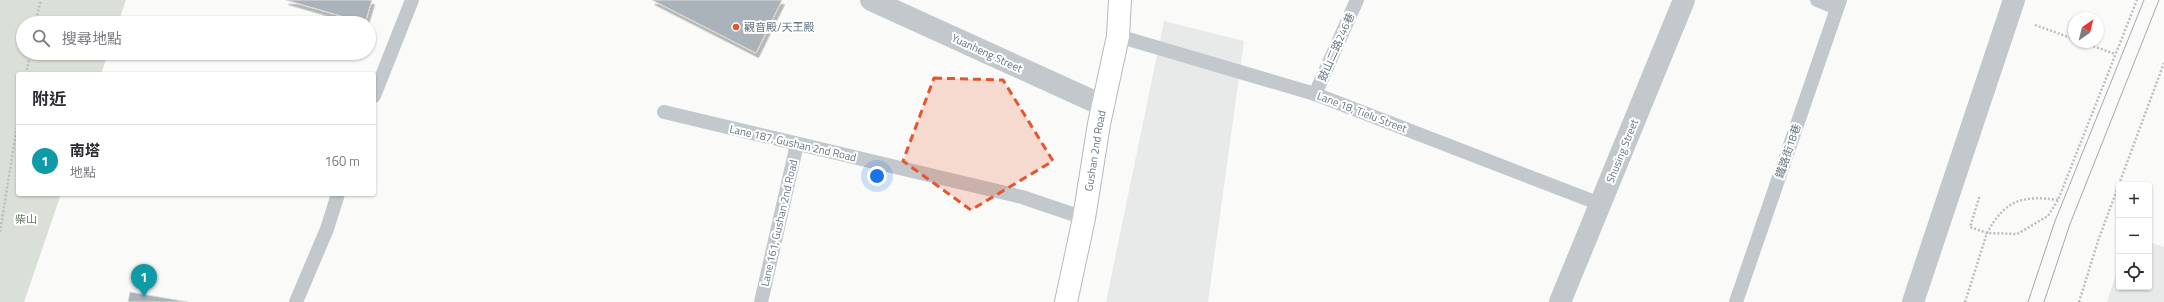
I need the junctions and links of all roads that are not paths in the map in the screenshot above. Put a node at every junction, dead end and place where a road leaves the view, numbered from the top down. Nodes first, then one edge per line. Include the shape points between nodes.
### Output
1 (412, 0) edge
2 (871, 0) edge
3 (1120, 0) edge
4 (1357, 0) edge
5 (1684, 0) edge
6 (1817, 0) edge
7 (2014, 0) edge
8 (1838, 4) edge
9 (1118, 36) junction
10 (376, 91) edge
11 (1315, 94) junction
12 (1104, 106) junction
13 (664, 112) dead end
14 (797, 144) junction
15 (337, 196) edge
16 (1600, 204) junction
17 (1084, 218) junction
18 (296, 302) edge
19 (761, 302) edge
20 (1066, 302) edge
21 (1560, 302) edge
22 (1736, 302) edge
23 (1913, 302) edge

1 - 10 lane
2 - 12 street, Yuanheng Street
3 - 9 street, Gushan 2nd Road
4 - 11 lane, 鼓山二路246巷
5 - 16 street, Shusing Street
6 - 8 lane
7 - 23 street
8 - 22 lane, 鐵路街18巷
9 - 11 lane, Lane 18, Tielu Street
9 - 12 street, Gushan 2nd Road
11 - 16 lane, Lane 18, Tielu Street
12 - 17 street, Gushan 2nd Road
13 - 14 lane, Lane 187, Gushan 2nd Road
14 - 17 lane, Lane 187, Gushan 2nd Road via 1022,197
14 - 19 lane, Lane 161, Gushan 2nd Road
15 - 18 lane via 327,229
16 - 21 street, Shusing Street
17 - 20 street, Gushan 2nd Road

